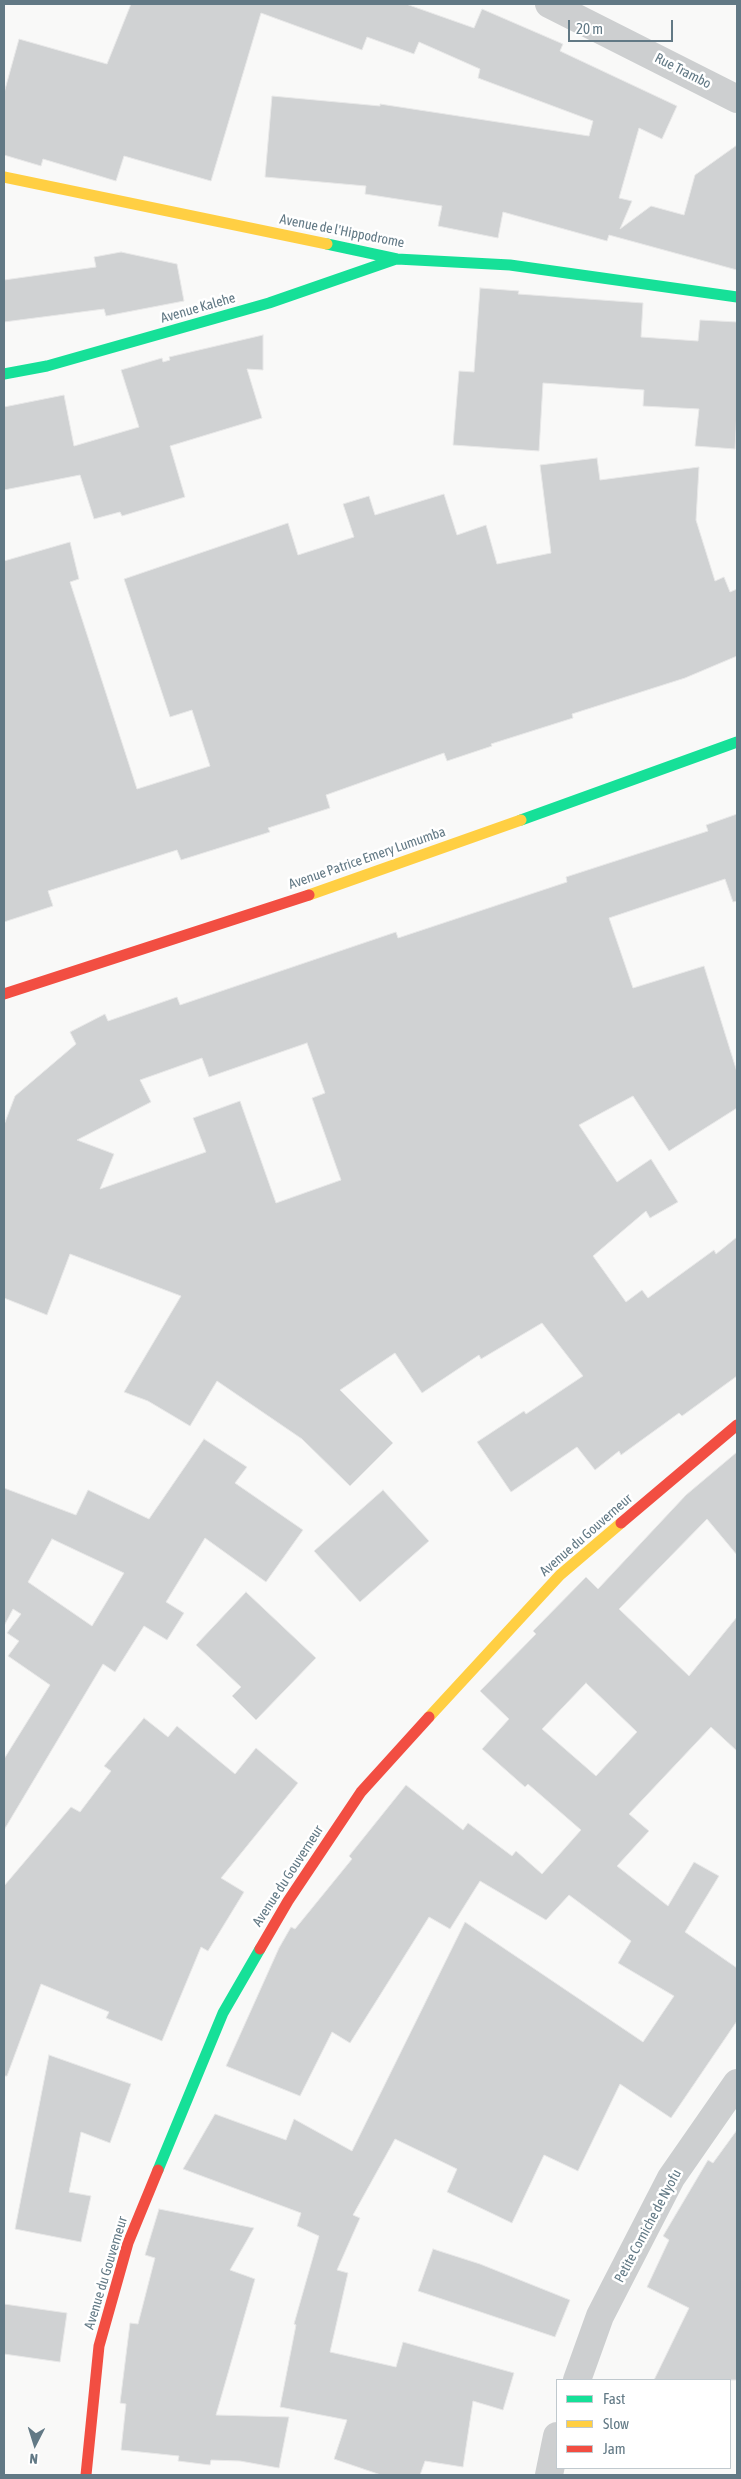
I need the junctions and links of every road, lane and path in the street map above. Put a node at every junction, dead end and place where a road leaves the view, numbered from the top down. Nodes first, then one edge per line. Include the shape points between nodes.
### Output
1 (549, 4) edge
2 (737, 99) edge
3 (4, 177) edge
4 (397, 258) junction
5 (737, 297) edge
6 (4, 374) edge
7 (737, 742) edge
8 (5, 996) edge
9 (737, 1425) edge
10 (737, 2083) edge
11 (577, 2379) edge
12 (556, 2441) edge
13 (86, 2475) edge
14 (549, 2475) edge

1 - 2 street, Rue Trambo
3 - 4 street, Avenue de l'Hippodrome
4 - 5 street, Avenue de l'Hippodrome via 510,265
4 - 6 street, Avenue Kalehe via 269,303 47,366
7 - 8 street, Avenue Patrice Emery Lumumba via 331,888
9 - 13 street, Avenue du Gouverneur via 560,1575 361,1792 288,1901 224,2013 128,2243 100,2346
10 - 11 street, Petite Corniche de Nyofu via 671,2178 600,2316
12 - 14 street

